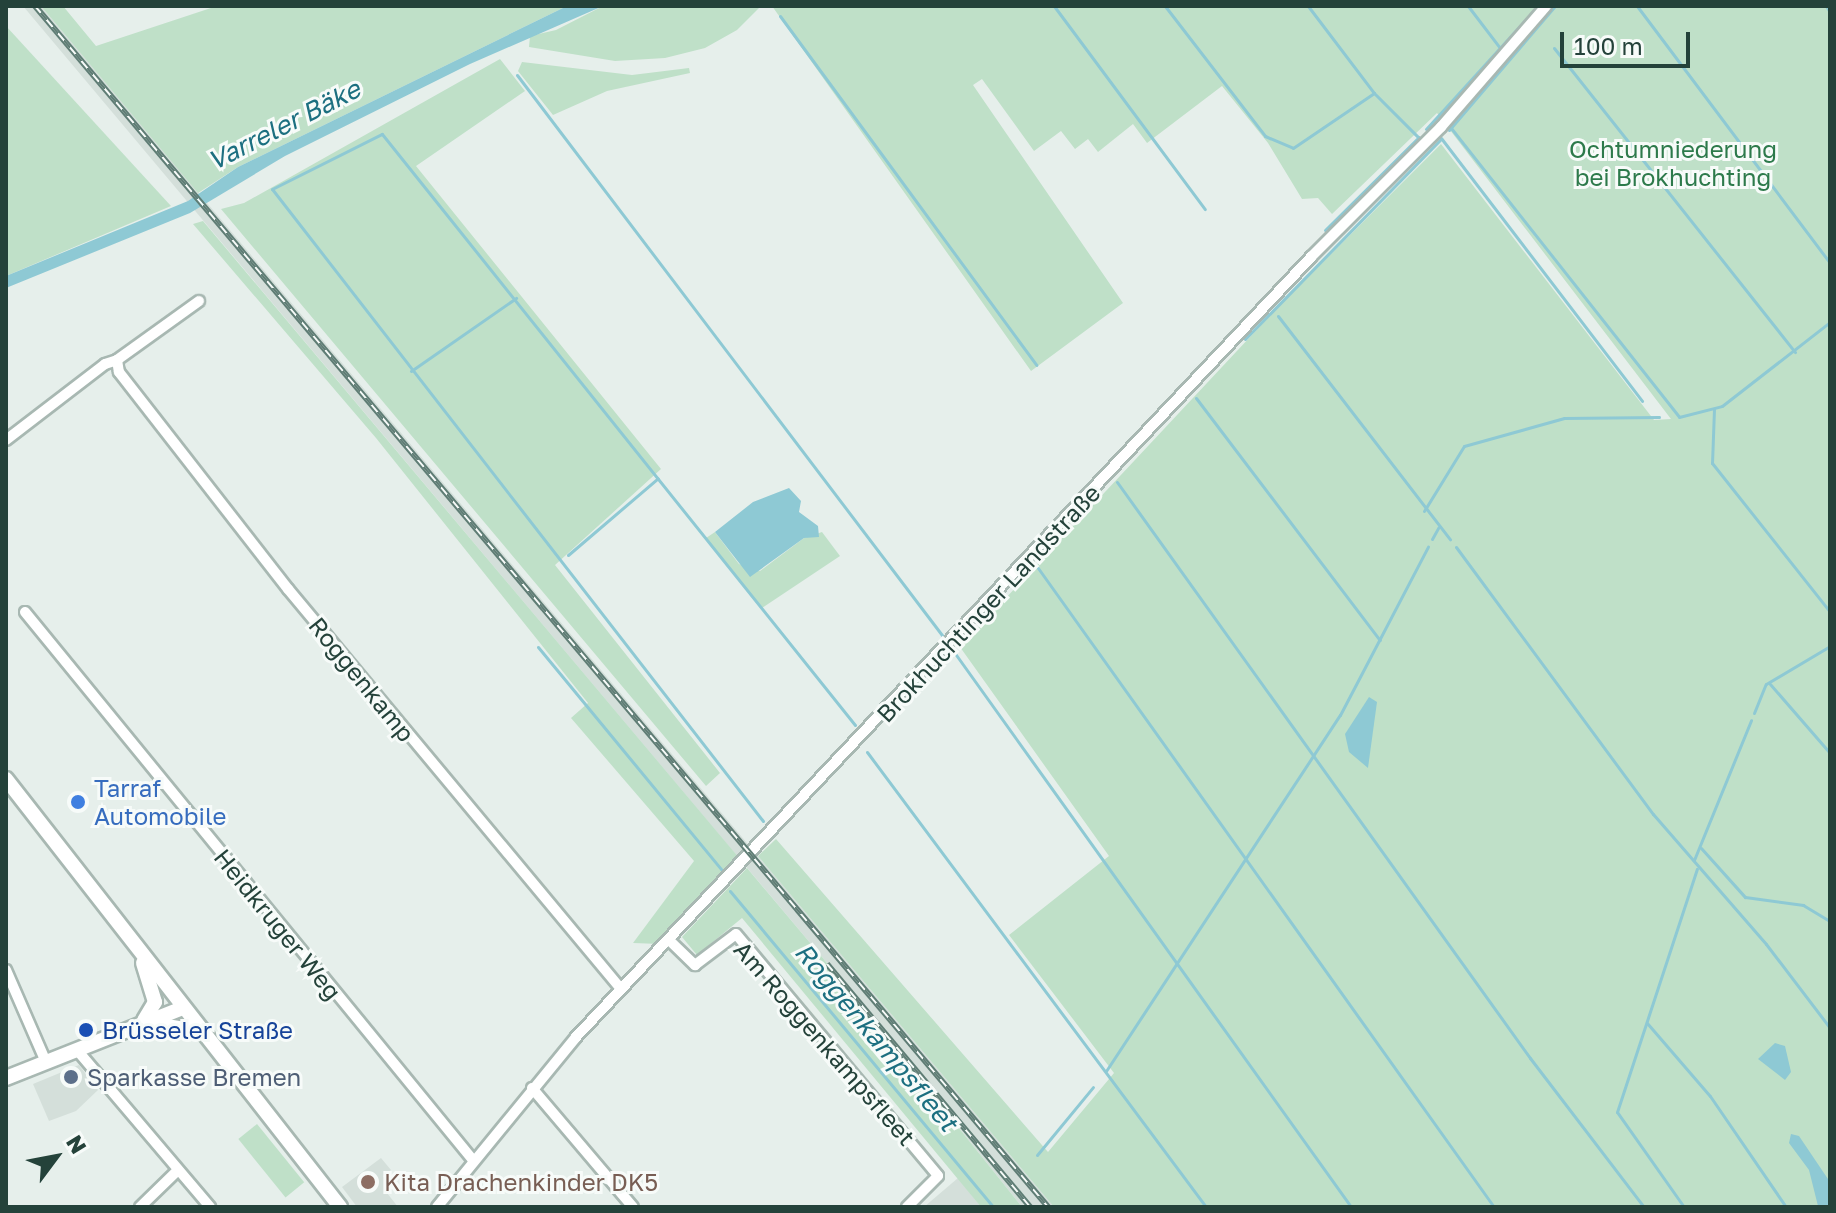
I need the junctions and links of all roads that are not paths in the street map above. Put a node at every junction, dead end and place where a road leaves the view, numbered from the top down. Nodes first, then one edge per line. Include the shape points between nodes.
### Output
1 (1546, 6) edge
2 (199, 301) dead end
3 (117, 360) junction
4 (6, 440) edge
5 (25, 612) dead end
6 (6, 779) edge
7 (106, 907) junction
8 (670, 941) junction
9 (143, 963) junction
10 (6, 970) edge
11 (621, 989) junction
12 (183, 1008) junction
13 (144, 1020) junction
14 (161, 1025) junction
15 (123, 1032) junction
16 (202, 1032) junction
17 (77, 1050) junction
18 (46, 1062) junction
19 (6, 1078) edge
20 (532, 1088) junction
21 (472, 1159) junction
22 (176, 1172) junction
23 (140, 1207) edge
24 (210, 1207) edge
25 (340, 1207) edge
26 (437, 1207) edge
27 (633, 1207) edge
28 (907, 1207) edge

1 - 8 street, Brokhuchtinger Landstraße via 1441,127 1311,257
2 - 3 street
3 - 4 street
3 - 11 street, Roggenkamp via 119,372 288,589
5 - 21 street, Heidkruger Weg
6 - 7 main road
7 - 9 main road
7 - 12 main road
8 - 11 street, Brokhuchtinger Landstraße
8 - 28 street, Am Roggenkampsfleet via 695,965 736,934 938,1176
9 - 12 main road
9 - 13 main road via 155,1002
10 - 18 street
11 - 20 street, Brokhuchtinger Landstraße
12 - 13 main road
12 - 14 main road
12 - 16 main road
13 - 15 main road
14 - 15 main road
14 - 16 main road
15 - 17 main road
16 - 25 main road
17 - 18 main road
17 - 22 street
18 - 19 main road
20 - 21 street, Brokhuchtinger Landstraße
20 - 27 street
21 - 26 street, Brokhuchtinger Landstraße
22 - 23 street
22 - 24 street

